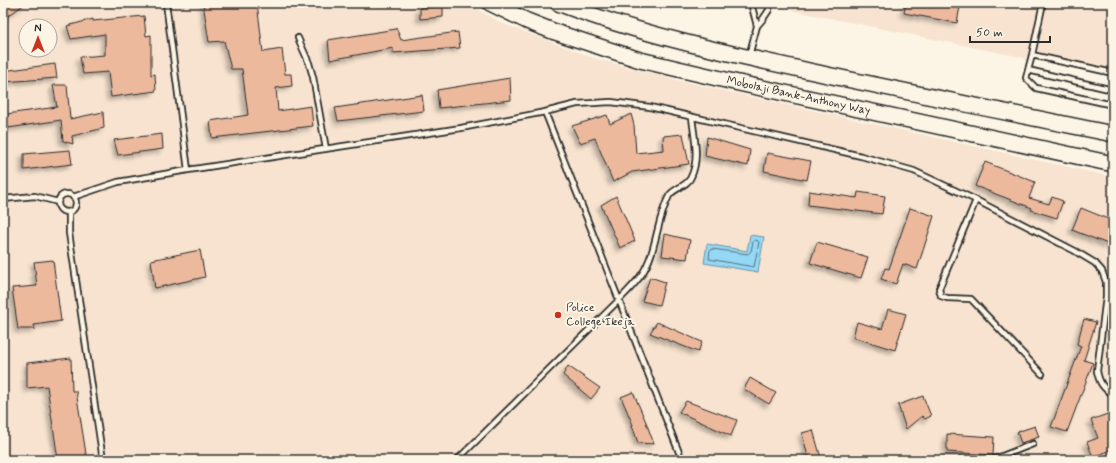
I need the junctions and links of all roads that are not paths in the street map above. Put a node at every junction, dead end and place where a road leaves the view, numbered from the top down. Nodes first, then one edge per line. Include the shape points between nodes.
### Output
1 (166, 3) edge
2 (490, 3) edge
3 (558, 3) edge
4 (752, 3) edge
5 (770, 3) edge
6 (1043, 3) edge
7 (757, 26) junction
8 (298, 38) dead end
9 (1032, 55) junction
10 (749, 58) junction
11 (1028, 70) junction
12 (1113, 72) edge
13 (1113, 90) edge
14 (1113, 105) edge
15 (544, 112) junction
16 (692, 117) junction
17 (1113, 134) edge
18 (326, 149) junction
19 (1113, 164) edge
20 (188, 170) junction
21 (73, 197) junction
22 (3, 199) edge
23 (976, 200) junction
24 (58, 202) junction
25 (69, 212) junction
26 (620, 299) junction
27 (1042, 374) dead end
28 (1113, 394) edge
29 (1033, 444) dead end
30 (103, 460) edge
31 (457, 460) edge
32 (682, 460) edge
33 (992, 460) edge

1 - 20 lane
2 - 19 main road, Mobolaji Bank-Anthony Way via 555,32 640,60
3 - 10 main road via 596,18
4 - 7 lane
5 - 7 lane via 769,10
6 - 9 lane
7 - 10 lane
8 - 18 lane via 313,77
9 - 11 lane
9 - 12 lane
10 - 17 main road
11 - 13 lane
11 - 14 lane via 1026,78 1036,88
15 - 16 lane via 577,104 611,102 650,107
15 - 18 lane
15 - 26 lane
16 - 23 lane via 861,156 914,171
16 - 26 lane via 697,156 691,178 670,194 642,273
18 - 20 lane
20 - 21 lane via 118,182
21 - 24 lane via 64,195
21 - 25 lane via 76,204
22 - 24 lane via 35,196
23 - 27 lane via 939,289 941,296 971,299
23 - 28 lane via 1075,251 1102,271 1106,282 1106,296 1097,371 1100,383
24 - 25 lane via 61,210
25 - 30 lane via 69,233
26 - 31 lane
26 - 32 lane
29 - 33 lane

